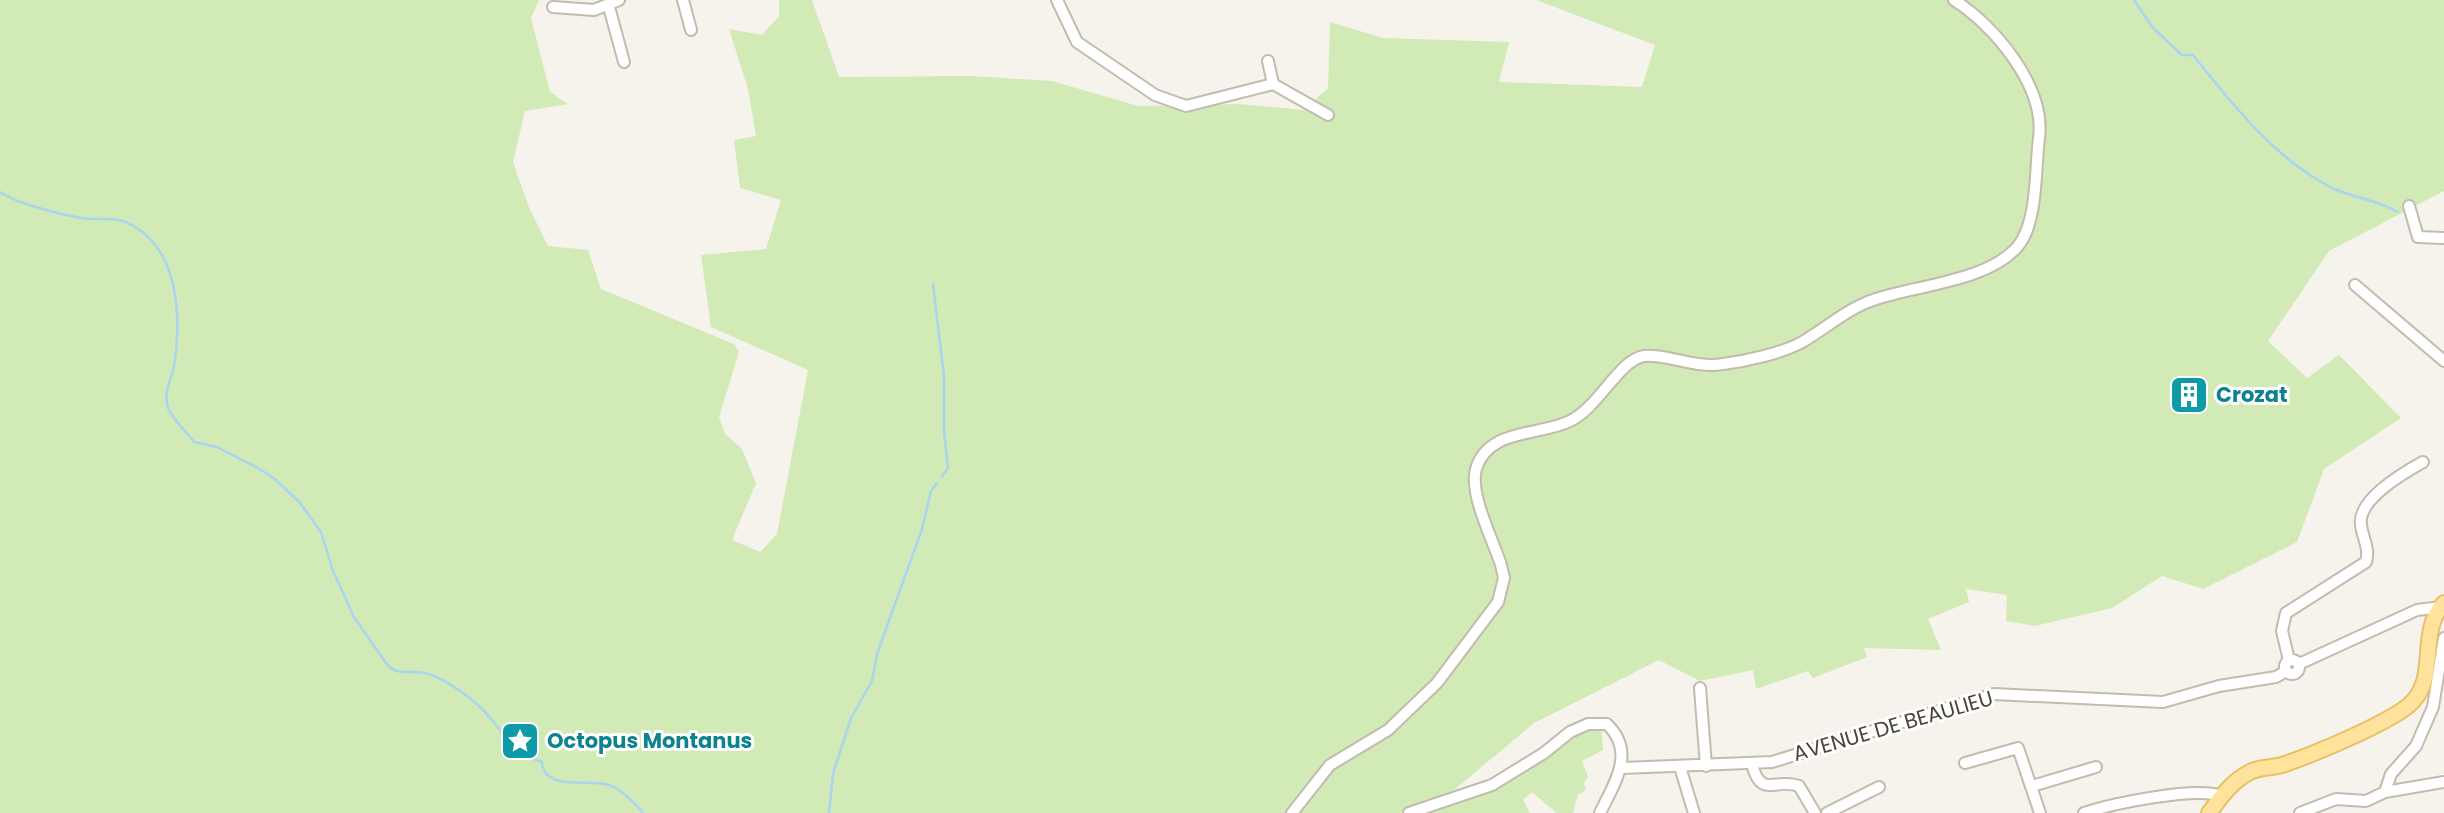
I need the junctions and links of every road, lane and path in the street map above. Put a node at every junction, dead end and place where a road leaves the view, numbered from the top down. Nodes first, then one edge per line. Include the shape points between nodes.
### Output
1 (683, 0) edge
2 (1057, 0) edge
3 (1954, 0) edge
4 (614, 3) edge
5 (553, 6) dead end
6 (691, 30) dead end
7 (1268, 61) dead end
8 (624, 62) dead end
9 (1273, 84) junction
10 (1328, 115) dead end
11 (2409, 206) dead end
12 (2444, 238) edge
13 (2355, 285) dead end
14 (2444, 362) edge
15 (2423, 462) dead end
16 (2439, 610) edge
17 (2444, 638) edge
18 (2292, 665) junction
19 (1700, 688) dead end
20 (1965, 763) dead end
21 (1752, 764) junction
22 (1706, 766) junction
23 (1680, 767) junction
24 (2096, 767) dead end
25 (1622, 768) junction
26 (2444, 782) edge
27 (2032, 786) junction
28 (1879, 787) dead end
29 (2385, 792) junction
30 (2221, 796) junction
31 (1292, 813) edge
32 (1409, 813) edge
33 (1600, 813) edge
34 (1694, 813) edge
35 (1815, 813) edge
36 (1827, 813) edge
37 (2040, 813) edge
38 (2084, 813) edge
39 (2209, 813) edge
40 (2300, 813) edge

1 - 6 street
2 - 9 street via 1077,42 1156,95 1186,106
3 - 31 street via 1998,37 2024,76 2039,116 2030,226 2018,246 1974,273 1853,308 1784,350 1720,365 1646,356 1631,361 1606,392 1569,422 1510,436 1490,449 1477,467 1473,485 1504,578 1498,601 1437,683 1388,730 1330,765
4 - 5 street via 583,10
4 - 8 street
7 - 9 street
9 - 10 street
11 - 12 street via 2418,237
13 - 14 street
15 - 18 street via 2367,502 2360,523 2369,551 2365,562 2286,613 2281,631
16 - 18 street, AVENUE DE BEAULIEU via 2417,610
16 - 30 main road via 2426,681 2407,706 2318,751 2250,772
17 - 29 street via 2433,707 2416,746 2391,774
18 - 21 street, AVENUE DE BEAULIEU via 2276,677 2219,686 2163,702 1994,694 1772,762
19 - 22 street
20 - 27 street via 2017,747
21 - 22 street, AVENUE DE BEAULIEU
21 - 35 street via 1757,779 1765,785 1799,786
22 - 23 street, AVENUE DE BEAULIEU
23 - 25 street, AVENUE DE BEAULIEU
23 - 34 street
24 - 27 street
25 - 32 street via 1623,746 1615,731 1607,724 1588,724 1492,785
25 - 33 street
26 - 29 street
27 - 37 street
28 - 36 street
29 - 40 street via 2366,801 2323,802
30 - 38 street via 2175,796 2112,804
30 - 39 main road

